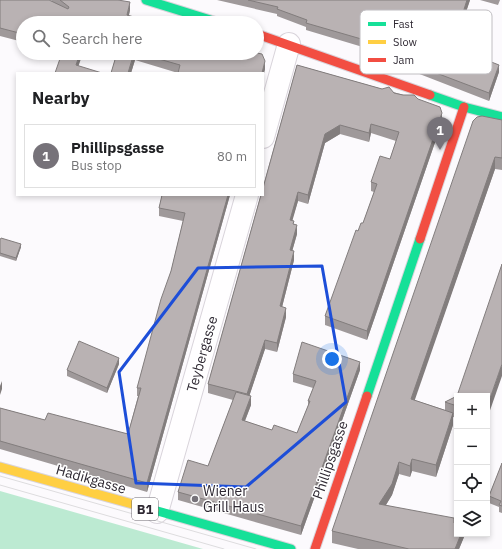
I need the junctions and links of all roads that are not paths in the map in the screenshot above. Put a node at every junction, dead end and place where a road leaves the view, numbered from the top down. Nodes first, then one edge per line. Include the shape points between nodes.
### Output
1 (146, 0) edge
2 (197, 16) edge
3 (264, 36) edge
4 (290, 44) junction
5 (360, 69) edge
6 (373, 74) edge
7 (464, 107) junction
8 (502, 117) edge
9 (264, 134) edge
10 (247, 196) edge
11 (0, 467) edge
12 (156, 512) junction
13 (291, 549) edge
14 (315, 549) edge

1 - 2 street
3 - 4 street
4 - 5 street
4 - 9 street
6 - 7 street
7 - 8 street
7 - 14 street, Phillipsgasse
10 - 12 street, Teybergasse
11 - 12 street, Hadikgasse / B1
12 - 13 street, Hadikgasse / B1

